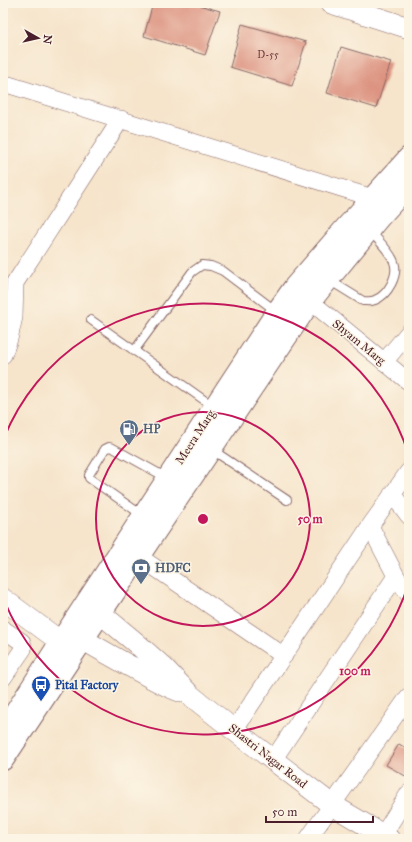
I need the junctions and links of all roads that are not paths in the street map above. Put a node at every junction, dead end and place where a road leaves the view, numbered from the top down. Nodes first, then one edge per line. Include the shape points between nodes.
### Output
1 (332, 3) edge
2 (409, 28) edge
3 (3, 83) edge
4 (121, 120) junction
5 (409, 158) edge
6 (409, 184) edge
7 (373, 198) junction
8 (369, 229) junction
9 (328, 279) junction
10 (310, 301) junction
11 (286, 318) junction
12 (91, 320) dead end
13 (409, 332) edge
14 (134, 350) junction
15 (3, 355) edge
16 (384, 362) junction
17 (409, 382) edge
18 (215, 407) junction
19 (211, 449) junction
20 (409, 471) edge
21 (168, 479) junction
22 (392, 494) junction
23 (288, 500) dead end
24 (144, 516) junction
25 (409, 516) edge
26 (370, 526) junction
27 (138, 556) junction
28 (396, 576) junction
29 (409, 595) edge
30 (3, 599) edge
31 (93, 608) junction
32 (3, 629) edge
33 (72, 640) junction
34 (284, 656) junction
35 (3, 678) edge
36 (190, 695) junction
37 (409, 696) edge
38 (4, 730) edge
39 (234, 730) junction
40 (3, 759) edge
41 (272, 760) junction
42 (409, 793) edge
43 (332, 805) junction
44 (386, 837) edge
45 (308, 839) edge

1 - 2 street
3 - 4 street
4 - 7 street
4 - 15 street via 15,283 14,317 10,339
5 - 7 main road, Meera Marg
6 - 8 main road, Meera Marg
7 - 11 main road, Meera Marg via 295,287
8 - 9 main road, Meera Marg
8 - 9 lane via 394,264 393,280 384,294 374,300 362,301
9 - 10 main road, Meera Marg
10 - 11 main road, Meera Marg
10 - 16 street, Shyam Marg
11 - 14 lane via 223,271 202,265 192,272
11 - 18 main road, Meera Marg
11 - 19 main road, Meera Marg
12 - 14 lane
13 - 16 street
14 - 18 lane
16 - 17 street, Shyam Marg
18 - 21 main road, Meera Marg
19 - 23 lane
19 - 27 main road, Meera Marg
20 - 22 street
21 - 24 main road, Meera Marg
21 - 24 lane via 113,448 105,449 89,478
22 - 25 street
22 - 26 street
24 - 31 main road, Meera Marg
26 - 28 street
26 - 34 street
27 - 31 main road, Meera Marg
27 - 34 street
28 - 29 street
28 - 41 street
30 - 33 street, Shastri Nagar Road
31 - 33 main road, Meera Marg
31 - 36 street, Shastri Nagar Road via 163,667
32 - 35 street via 22,642 23,646
33 - 36 street, Shastri Nagar Road
33 - 38 main road, Meera Marg
33 - 40 main road, Meera Marg
34 - 39 street
36 - 39 street, Shastri Nagar Road
37 - 43 street
39 - 41 street, Shastri Nagar Road
41 - 43 street, Shastri Nagar Road
42 - 44 street
43 - 44 street, Shastri Nagar Road
43 - 45 street

